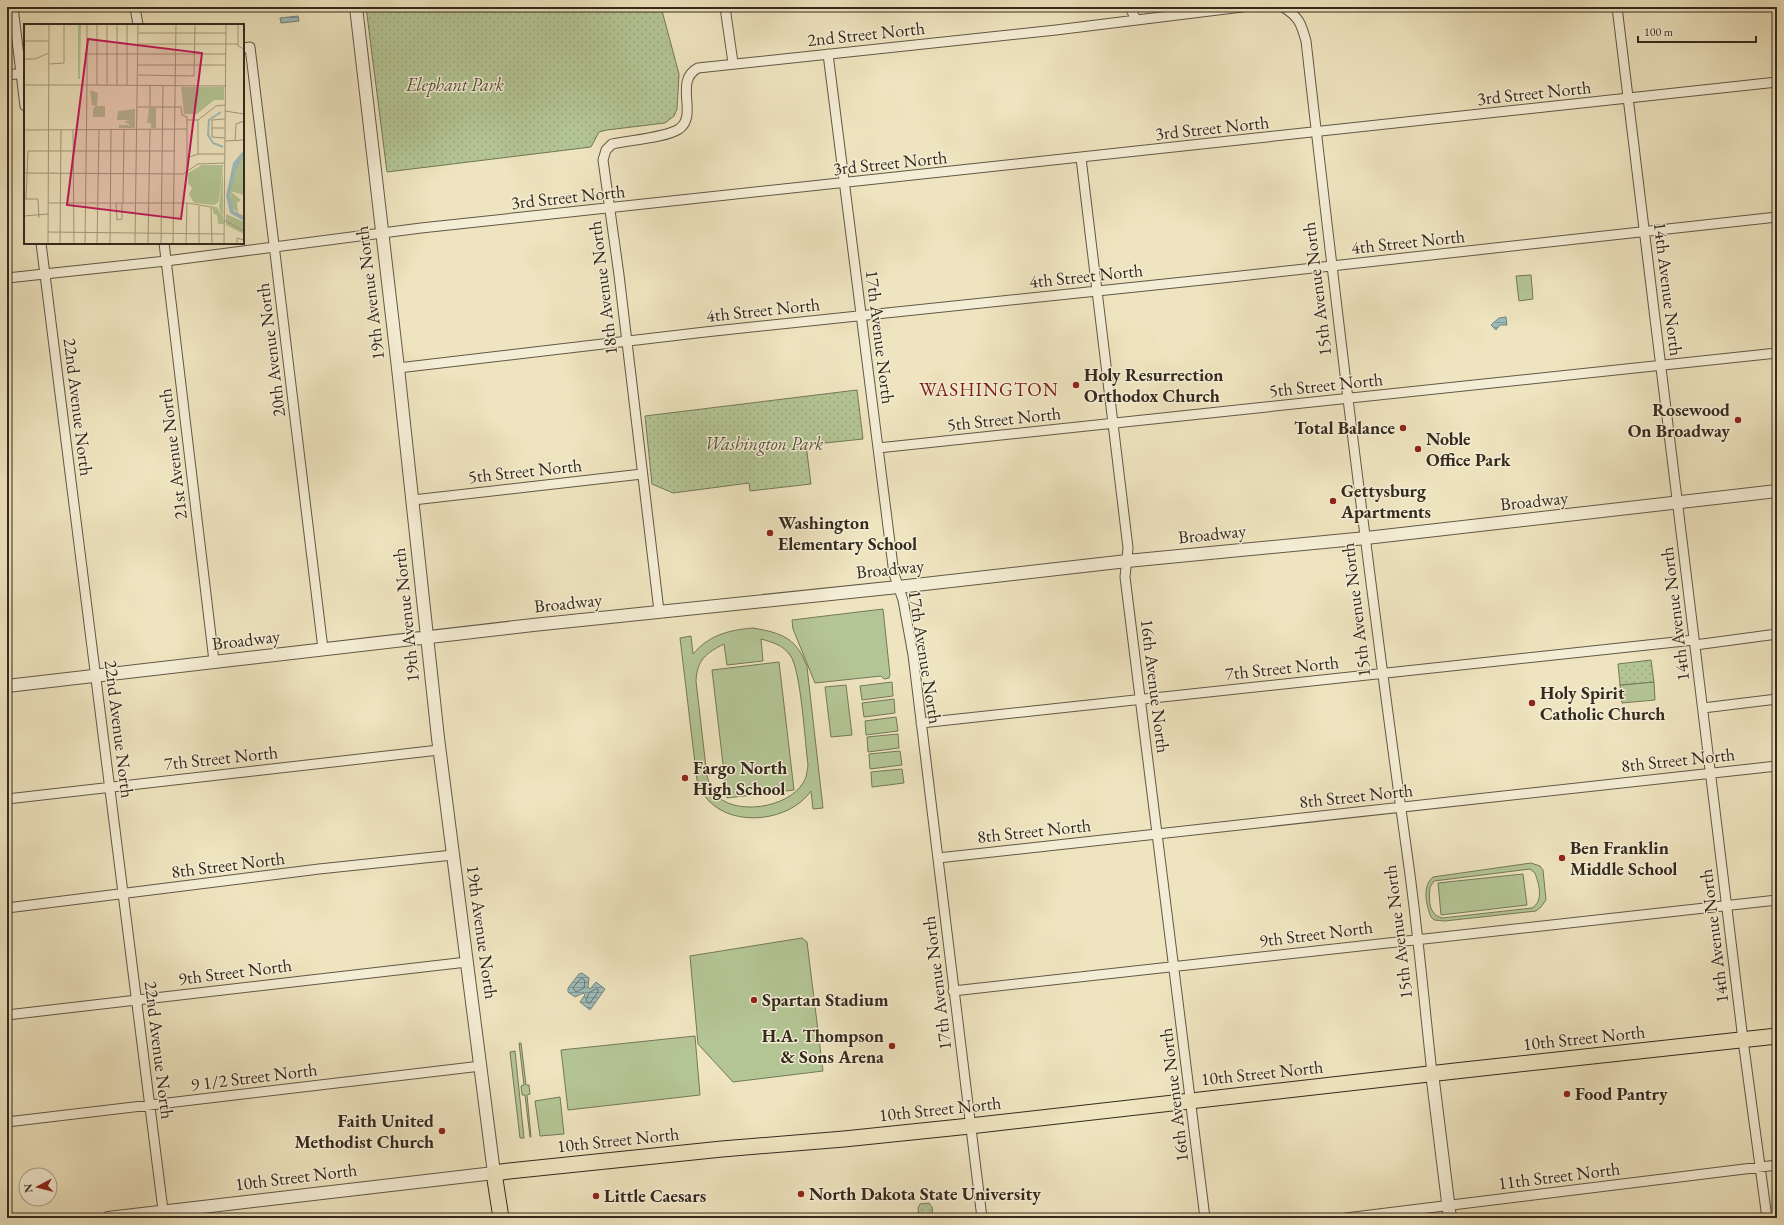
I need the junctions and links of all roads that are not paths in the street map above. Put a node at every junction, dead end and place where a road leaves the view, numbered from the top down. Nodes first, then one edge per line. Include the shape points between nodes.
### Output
1 (13, 7) edge
2 (135, 7) edge
3 (356, 7) edge
4 (726, 7) edge
5 (1130, 7) edge
6 (1242, 7) edge
7 (1283, 7) edge
8 (1617, 7) edge
9 (1136, 20) junction
10 (138, 24) edge
11 (247, 48) edge
12 (828, 54) junction
13 (733, 63) junction
14 (23, 74) edge
15 (7, 75) edge
16 (1777, 82) edge
17 (24, 90) edge
18 (1628, 99) junction
19 (1316, 133) junction
20 (1081, 158) junction
21 (845, 184) junction
22 (610, 209) junction
23 (1777, 217) edge
24 (1644, 232) junction
25 (382, 234) junction
26 (41, 244) edge
27 (164, 244) edge
28 (274, 247) junction
29 (166, 261) junction
30 (1333, 266) junction
31 (45, 274) junction
32 (7, 278) edge
33 (1097, 291) junction
34 (861, 315) junction
35 (626, 342) junction
36 (1777, 353) edge
37 (1661, 365) junction
38 (398, 368) junction
39 (1349, 399) junction
40 (1112, 424) junction
41 (878, 448) junction
42 (642, 474) junction
43 (1777, 491) edge
44 (413, 500) junction
45 (1678, 502) junction
46 (1366, 538) junction
47 (1127, 561) junction
48 (898, 587) junction
49 (659, 611) junction
50 (1777, 634) edge
51 (427, 637) junction
52 (1695, 642) junction
53 (323, 649) junction
54 (214, 662) junction
55 (1382, 674) junction
56 (96, 675) junction
57 (7, 686) edge
58 (1141, 699) junction
59 (1777, 699) edge
60 (1703, 708) junction
61 (921, 723) junction
62 (439, 750) junction
63 (1777, 766) edge
64 (1711, 772) junction
65 (110, 787) junction
66 (7, 799) edge
67 (1400, 808) junction
68 (1157, 834) junction
69 (453, 855) junction
70 (938, 858) junction
71 (123, 894) junction
72 (1777, 900) edge
73 (1727, 905) junction
74 (7, 908) edge
75 (1416, 939) junction
76 (467, 962) junction
77 (1174, 967) junction
78 (953, 992) junction
79 (136, 1000) junction
80 (7, 1015) edge
81 (1777, 1036) edge
82 (1743, 1040) junction
83 (481, 1066) junction
84 (1432, 1073) junction
85 (1191, 1100) junction
86 (149, 1105) junction
87 (7, 1122) edge
88 (970, 1126) junction
89 (1777, 1165) edge
90 (1761, 1167) junction
91 (494, 1174) junction
92 (1449, 1212) edge
93 (163, 1215) edge
94 (108, 1218) edge
95 (501, 1218) edge
96 (982, 1218) edge
97 (1205, 1218) edge
98 (1346, 1218) edge
99 (1767, 1218) edge

1 - 14 street
2 - 10 street
3 - 25 street, 19th Avenue North
4 - 13 street
5 - 9 street
6 - 9 street, 2nd Street North
7 - 19 street, 15th Avenue North via 1296,15 1306,41
8 - 18 street, 14th Avenue North
9 - 12 street, 2nd Street North
11 - 28 street, 20th Avenue North
12 - 13 street, 2nd Street North
12 - 21 street, 17th Avenue North
13 - 22 street, 18th Avenue North via 698,68 689,74 687,112 680,128 670,133 612,144 606,150 603,160
14 - 15 street
14 - 17 street
16 - 18 street, 3rd Street North
18 - 19 street, 3rd Street North
18 - 24 street, 14th Avenue North
19 - 20 street, 3rd Street North
19 - 30 street, 15th Avenue North
20 - 21 street, 3rd Street North
20 - 33 street, 16th Avenue North
21 - 22 street, 3rd Street North
21 - 34 street, 17th Avenue North
22 - 25 street, 3rd Street North
22 - 35 street, 18th Avenue North
23 - 24 street, 4th Street North
24 - 30 street, 4th Street North
24 - 37 street, 14th Avenue North
25 - 28 street, 3rd Street North
25 - 38 street, 19th Avenue North
26 - 31 street, 22nd Avenue North
27 - 29 street, 21st Avenue North
28 - 29 street, 3rd Street North
28 - 53 street, 20th Avenue North
29 - 31 street, 3rd Street North
29 - 54 street, 21st Avenue North
30 - 33 street, 4th Street North
30 - 39 street, 15th Avenue North
31 - 32 street, 3rd Street North
31 - 56 street, 22nd Avenue North
33 - 34 street, 4th Street North
33 - 40 street, 16th Avenue North
34 - 35 street, 4th Street North
34 - 41 street, 17th Avenue North
35 - 38 street, 4th Street North
35 - 42 street, 18th Avenue North
36 - 37 street, 5th Street North
37 - 39 street, 5th Street North
37 - 45 street, 14th Avenue North
38 - 44 street, 19th Avenue North
39 - 40 street, 5th Street North
39 - 46 street, 15th Avenue North
40 - 41 street, 5th Street North
40 - 47 street, 16th Avenue North via 1128,548
41 - 48 street, 17th Avenue North via 894,574
42 - 44 street, 5th Street North
42 - 49 street, 18th Avenue North
43 - 45 street, Broadway
44 - 51 street, 19th Avenue North
45 - 46 street, Broadway
45 - 52 street, 14th Avenue North
46 - 47 street, Broadway
46 - 55 street, 15th Avenue North
47 - 48 street, Broadway
47 - 58 street, 16th Avenue North via 1125,577
48 - 49 street, Broadway
48 - 61 street, 17th Avenue North via 903,600 913,656
49 - 51 street, Broadway
50 - 52 street, 7th Street North
51 - 53 street, Broadway
51 - 62 street, 19th Avenue North
52 - 55 street, 7th Street North
52 - 60 street, 14th Avenue North
53 - 54 street, Broadway
54 - 56 street, Broadway
55 - 58 street, 7th Street North
55 - 67 street, 15th Avenue North
56 - 57 street, Broadway
56 - 65 street, 22nd Avenue North
58 - 61 street, 7th Street North
58 - 68 street, 16th Avenue North
59 - 60 street
60 - 64 street, 14th Avenue North
61 - 70 street, 17th Avenue North
62 - 65 street, 7th Street North
62 - 69 street, 19th Avenue North
63 - 64 street, 8th Street North
64 - 67 street, 8th Street North
64 - 73 street, 14th Avenue North
65 - 66 street, 7th Street North
65 - 71 street, 22nd Avenue North
67 - 68 street, 8th Street North
67 - 75 street, 15th Avenue North
68 - 70 street, 8th Street North
68 - 77 street, 16th Avenue North
69 - 71 street, 8th Street North
69 - 76 street, 19th Avenue North
70 - 78 street, 17th Avenue North
71 - 74 street, 8th Street North
71 - 79 street, 22nd Avenue North
72 - 73 street, 9th Street North
73 - 75 street, 9th Street North
73 - 82 street, 14th Avenue North
75 - 77 street, 9th Street North
75 - 84 street, 15th Avenue North
76 - 79 street, 9th Street North
76 - 83 street, 19th Avenue North
77 - 78 street, 9th Street North
77 - 85 street, 16th Avenue North
78 - 88 street, 17th Avenue North
79 - 80 street, 9th Street North
79 - 86 street, 22nd Avenue North
81 - 82 main road, 10th Street North
82 - 84 main road, 10th Street North
82 - 90 street, 14th Avenue North
83 - 86 street, 9 1/2 Street North
83 - 91 street, 19th Avenue North
84 - 85 main road, 10th Street North
84 - 92 street, 15th Avenue North
85 - 88 main road, 10th Street North
85 - 97 street, 16th Avenue North
86 - 87 street, 9 1/2 Street North
86 - 93 street, 22nd Avenue North
88 - 91 main road, 10th Street North
88 - 96 street, 17th Avenue North
89 - 90 street, 11th Street North
90 - 92 street, 11th Street North
90 - 99 street, 14th Avenue North
91 - 93 street, 10th Street North
91 - 95 main road, 19th Avenue North
92 - 98 street, 11th Street North
93 - 94 street, 10th Street North

